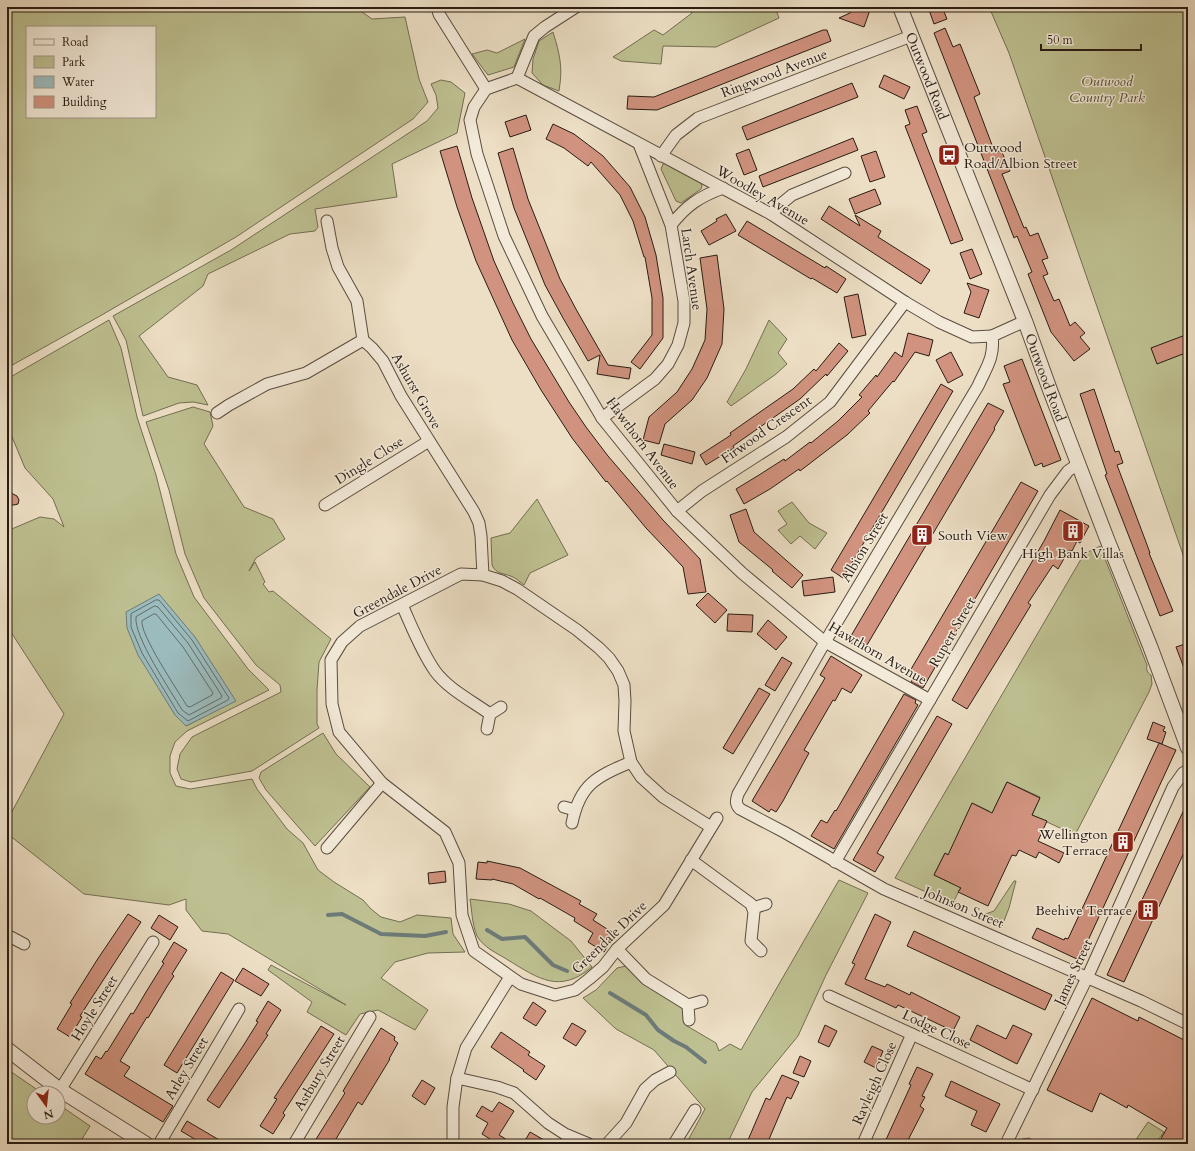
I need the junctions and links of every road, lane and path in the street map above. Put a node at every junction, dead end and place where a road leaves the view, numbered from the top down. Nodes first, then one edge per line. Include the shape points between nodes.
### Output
1 (437, 7) edge
2 (576, 7) edge
3 (900, 7) edge
4 (911, 36) junction
5 (517, 78) junction
6 (486, 88) junction
7 (639, 144) junction
8 (661, 156) junction
9 (845, 173) dead end
10 (723, 188) junction
11 (771, 214) junction
12 (326, 221) dead end
13 (672, 225) junction
14 (905, 302) junction
15 (1025, 321) junction
16 (992, 336) junction
17 (363, 340) junction
18 (217, 413) dead end
19 (602, 418) junction
20 (429, 441) junction
21 (1078, 464) junction
22 (325, 505) dead end
23 (677, 511) junction
24 (483, 575) junction
25 (402, 605) junction
26 (825, 642) junction
27 (930, 700) junction
28 (501, 707) dead end
29 (490, 714) junction
30 (487, 729) dead end
31 (1188, 748) edge
32 (631, 762) junction
33 (1188, 770) edge
34 (382, 783) junction
35 (736, 804) joint
36 (572, 822) dead end
37 (327, 848) dead end
38 (691, 860) junction
39 (835, 862) junction
40 (766, 904) dead end
41 (753, 908) junction
42 (7, 935) edge
43 (153, 942) dead end
44 (24, 944) dead end
45 (617, 950) junction
46 (761, 951) dead end
47 (510, 977) junction
48 (1087, 978) junction
49 (829, 996) dead end
50 (702, 1001) dead end
51 (688, 1005) junction
52 (239, 1009) dead end
53 (370, 1017) dead end
54 (690, 1020) dead end
55 (1188, 1024) edge
56 (912, 1034) junction
57 (7, 1049) edge
58 (670, 1072) dead end
59 (457, 1078) junction
60 (54, 1085) edge
61 (63, 1085) edge
62 (1033, 1090) junction
63 (66, 1094) edge
64 (695, 1110) dead end
65 (146, 1144) edge
66 (159, 1144) edge
67 (294, 1144) edge
68 (453, 1144) edge
69 (589, 1144) edge
70 (607, 1144) edge
71 (674, 1144) edge
72 (863, 1144) edge
73 (1006, 1144) edge

1 - 6 street via 438,14
2 - 5 street via 534,36
3 - 4 street, Outwood Road
4 - 8 street, Ringwood Avenue via 698,118 676,135
4 - 15 street, Outwood Road
5 - 6 street
5 - 7 street, Woodley Avenue
6 - 19 street, Hawthorn Avenue via 474,107 470,120 476,154 504,236 542,316
7 - 8 street, Woodley Avenue
7 - 13 street, Larch Avenue
8 - 10 street, Woodley Avenue
9 - 11 street via 792,195
10 - 11 street, Woodley Avenue
10 - 13 street via 693,202
11 - 14 street, Woodley Avenue
12 - 17 street via 338,267 357,301
13 - 19 street, Larch Avenue via 684,301 684,323 678,345 668,364 655,379
14 - 16 street, Woodley Avenue via 972,338
14 - 23 street, Firwood Crescent via 830,402 786,436 702,490
15 - 16 street
15 - 21 street, Outwood Road
16 - 26 street, Albion Street via 992,356 978,386
17 - 18 street via 306,372 267,384
17 - 20 street, Ashurst Grove via 383,361 400,396
19 - 23 street, Hawthorn Avenue
20 - 22 street, Dingle Close
20 - 24 street, Ashurst Grove via 479,523
21 - 27 street, Rupert Street via 1068,471 1050,495
21 - 31 street, Outwood Road
23 - 26 street, Hawthorn Avenue via 742,573
24 - 25 street, Greendale Drive via 461,574
24 - 32 street, Greendale Drive via 517,589 577,630 609,658 624,685 624,731
25 - 29 street via 435,672 450,686
25 - 34 street, Greendale Drive via 360,626 342,642 331,660 332,704 340,732
26 - 27 street, Hawthorn Avenue
26 - 35 street, Albion Street via 738,794
27 - 39 street, Rupert Street
28 - 29 street
29 - 30 street
32 - 36 street via 608,772 590,784 569,809
32 - 38 street, Greendale Drive via 641,777 663,797 714,822
33 - 48 street, James Street via 1173,787
34 - 37 street
34 - 47 street, Greendale Drive via 445,832 459,863 462,915 474,951
35 - 39 street, Johnson Street
38 - 41 street via 752,904
38 - 45 street, Greendale Drive via 664,905
39 - 48 street, Johnson Street via 884,889
40 - 41 street
41 - 46 street via 751,940
42 - 44 street
43 - 61 street, Hoyle Street
45 - 47 street, Greendale Drive via 575,990 555,995 521,984
45 - 51 street via 646,979
47 - 59 street via 466,1048
48 - 55 street, Johnson Street
48 - 62 street, James Street
49 - 56 street, Lodge Close
50 - 51 street
51 - 54 street
52 - 66 street, Arley Street
53 - 67 street, Astbury Street
56 - 62 street, Lodge Close
56 - 72 street, Rayleigh Close
57 - 60 street
58 - 70 street via 645,1089 626,1123
59 - 68 street via 453,1107
59 - 69 street via 514,1093 548,1123 565,1134
62 - 73 street, James Street
63 - 65 street
64 - 71 street

